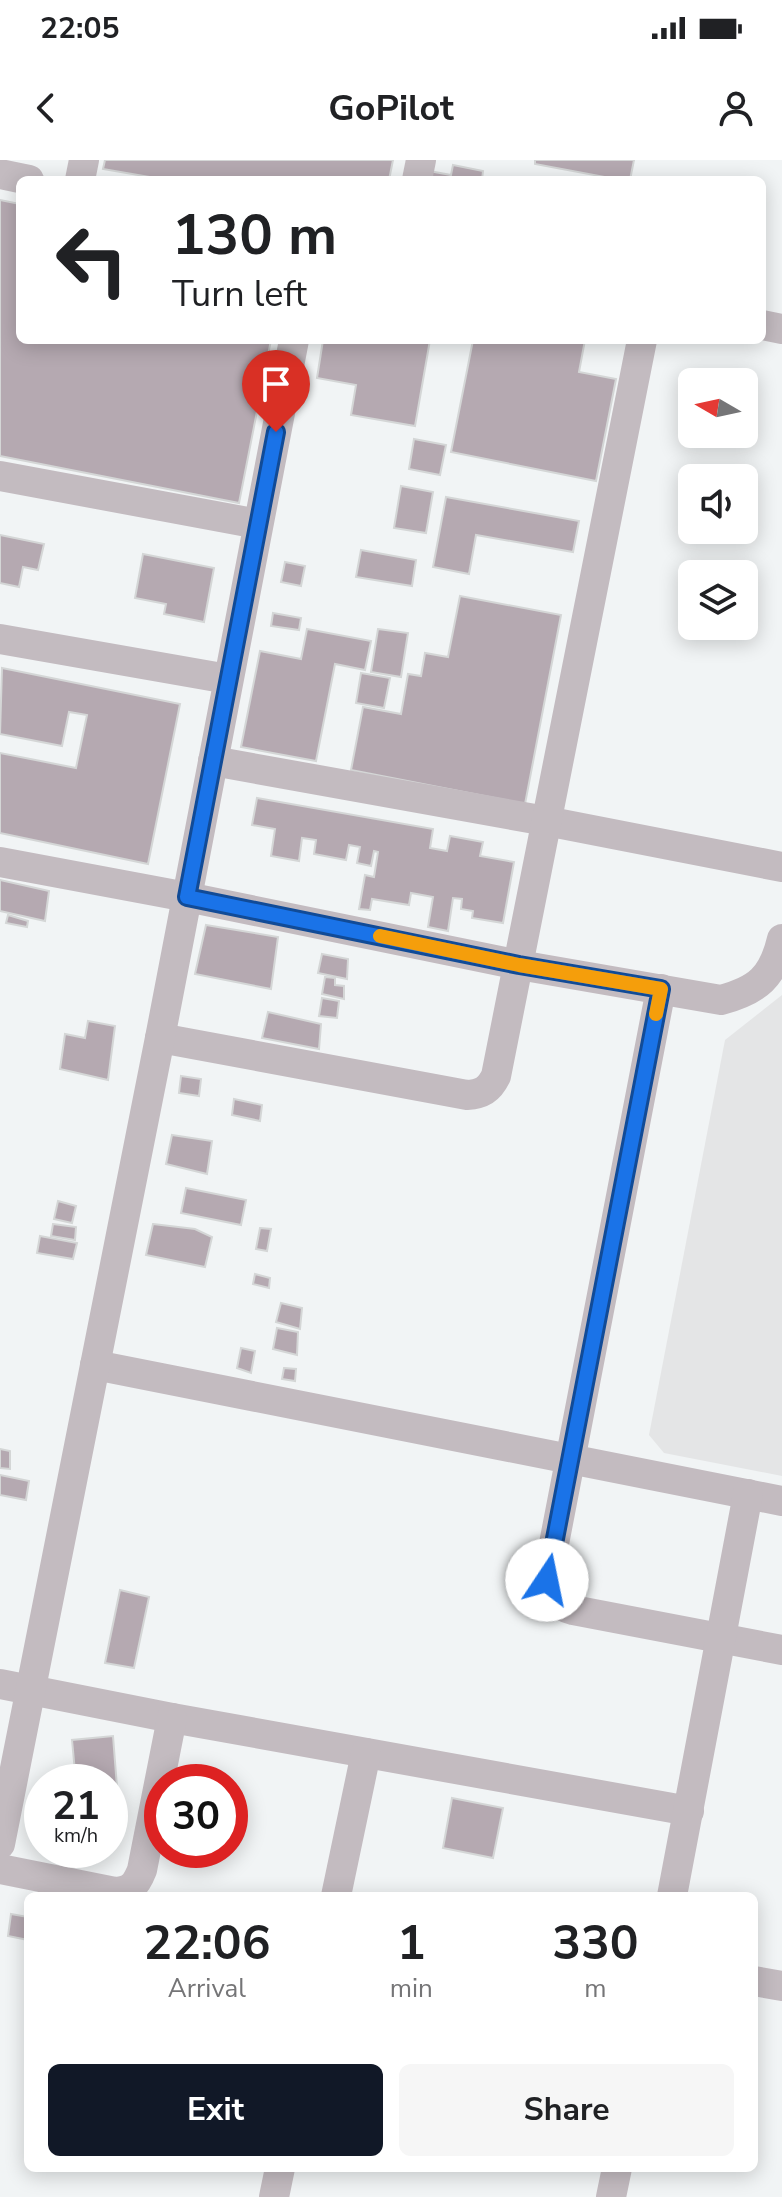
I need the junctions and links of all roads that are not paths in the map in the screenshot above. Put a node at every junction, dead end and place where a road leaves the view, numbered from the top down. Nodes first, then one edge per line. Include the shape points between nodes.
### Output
1 (293, 344) edge
2 (641, 344) edge
3 (0, 476) edge
4 (258, 524) junction
5 (0, 639) edge
6 (228, 679) junction
7 (213, 761) junction
8 (546, 821) junction
9 (0, 862) edge
10 (782, 867) edge
11 (187, 897) junction
12 (782, 939) edge
13 (519, 965) junction
14 (661, 989) junction
15 (160, 1038) junction
16 (95, 1365) junction
17 (571, 1459) junction
18 (748, 1494) junction
19 (782, 1501) edge
20 (721, 1638) junction
21 (782, 1650) edge
22 (0, 1684) edge
23 (32, 1690) junction
24 (172, 1718) junction
25 (366, 1753) junction
26 (689, 1811) junction
27 (0, 1844) edge
28 (0, 1869) edge
29 (337, 1892) edge
30 (673, 1892) edge
31 (758, 1982) edge
32 (782, 1986) edge
33 (279, 2172) edge
34 (616, 2172) edge
35 (274, 2197) edge
36 (611, 2197) edge

1 - 4 street
2 - 8 street
3 - 4 street
4 - 6 street
5 - 6 street
6 - 7 street
7 - 8 street
7 - 11 street
8 - 10 street
8 - 13 street
9 - 11 street
11 - 13 street
11 - 15 street
12 - 14 street via 768,975 746,993 721,1000
13 - 14 street
13 - 15 street via 496,1076 480,1094
14 - 17 street
15 - 16 street
16 - 17 street
16 - 23 street
17 - 18 street
17 - 20 street via 547,1580 550,1596 573,1610
18 - 19 street
18 - 20 street
20 - 21 street
20 - 26 street
22 - 23 street
23 - 24 street
23 - 27 street
24 - 25 street
24 - 28 street via 137,1884 127,1892 115,1892
25 - 26 street
25 - 29 street
26 - 30 street
31 - 32 street
33 - 35 street
34 - 36 street

